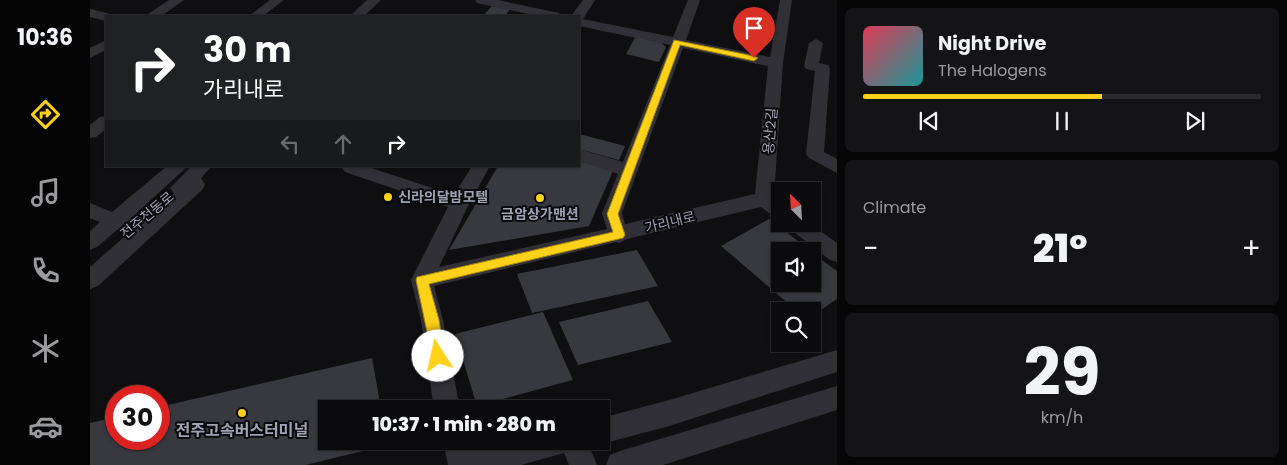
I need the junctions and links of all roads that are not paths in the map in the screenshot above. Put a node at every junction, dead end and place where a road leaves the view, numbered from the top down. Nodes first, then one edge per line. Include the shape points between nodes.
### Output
1 (178, 0) edge
2 (278, 0) edge
3 (590, 0) edge
4 (694, 0) edge
5 (487, 1) edge
6 (380, 3) edge
7 (785, 4) edge
8 (90, 12) edge
9 (154, 15) edge
10 (256, 15) edge
11 (358, 15) edge
12 (374, 15) edge
13 (479, 15) edge
14 (550, 15) edge
15 (579, 15) edge
16 (105, 17) edge
17 (580, 22) edge
18 (677, 42) junction
19 (816, 43) dead end
20 (105, 45) edge
21 (91, 54) edge
22 (776, 63) junction
23 (105, 123) edge
24 (90, 133) edge
25 (580, 155) edge
26 (352, 167) edge
27 (480, 167) edge
28 (837, 167) edge
29 (627, 170) junction
30 (190, 171) edge
31 (773, 182) edge
32 (459, 204) junction
33 (771, 205) edge
34 (90, 210) edge
35 (122, 224) junction
36 (808, 232) edge
37 (619, 235) junction
38 (90, 242) edge
39 (837, 254) edge
40 (90, 263) edge
41 (90, 280) edge
42 (422, 280) junction
43 (837, 360) edge
44 (837, 398) edge
45 (445, 400) edge
46 (610, 429) edge
47 (458, 450) edge
48 (527, 450) edge
49 (577, 450) edge
50 (462, 465) edge
51 (470, 465) edge
52 (583, 465) edge
53 (620, 465) edge

1 - 9 street
2 - 10 street
3 - 15 street
4 - 18 street
5 - 13 street
5 - 14 street
6 - 11 street
6 - 12 street
7 - 22 street, 용산2길
8 - 16 street
17 - 18 street
18 - 22 street
18 - 29 street
19 - 28 street via 811,66 823,68 815,154
20 - 21 street
22 - 31 street, 용산2길
23 - 24 street
25 - 29 street
26 - 32 street
27 - 32 street
29 - 37 street via 612,214
30 - 35 street, 전주천동로
30 - 41 street via 196,184
32 - 42 street
33 - 37 street, 가리내로
34 - 35 street
35 - 38 street, 전주천동로
35 - 40 street, 전주천동로
36 - 39 street
37 - 42 street, 가리내로
42 - 45 street
43 - 46 street
44 - 53 street
47 - 50 street
48 - 51 street
49 - 52 street

